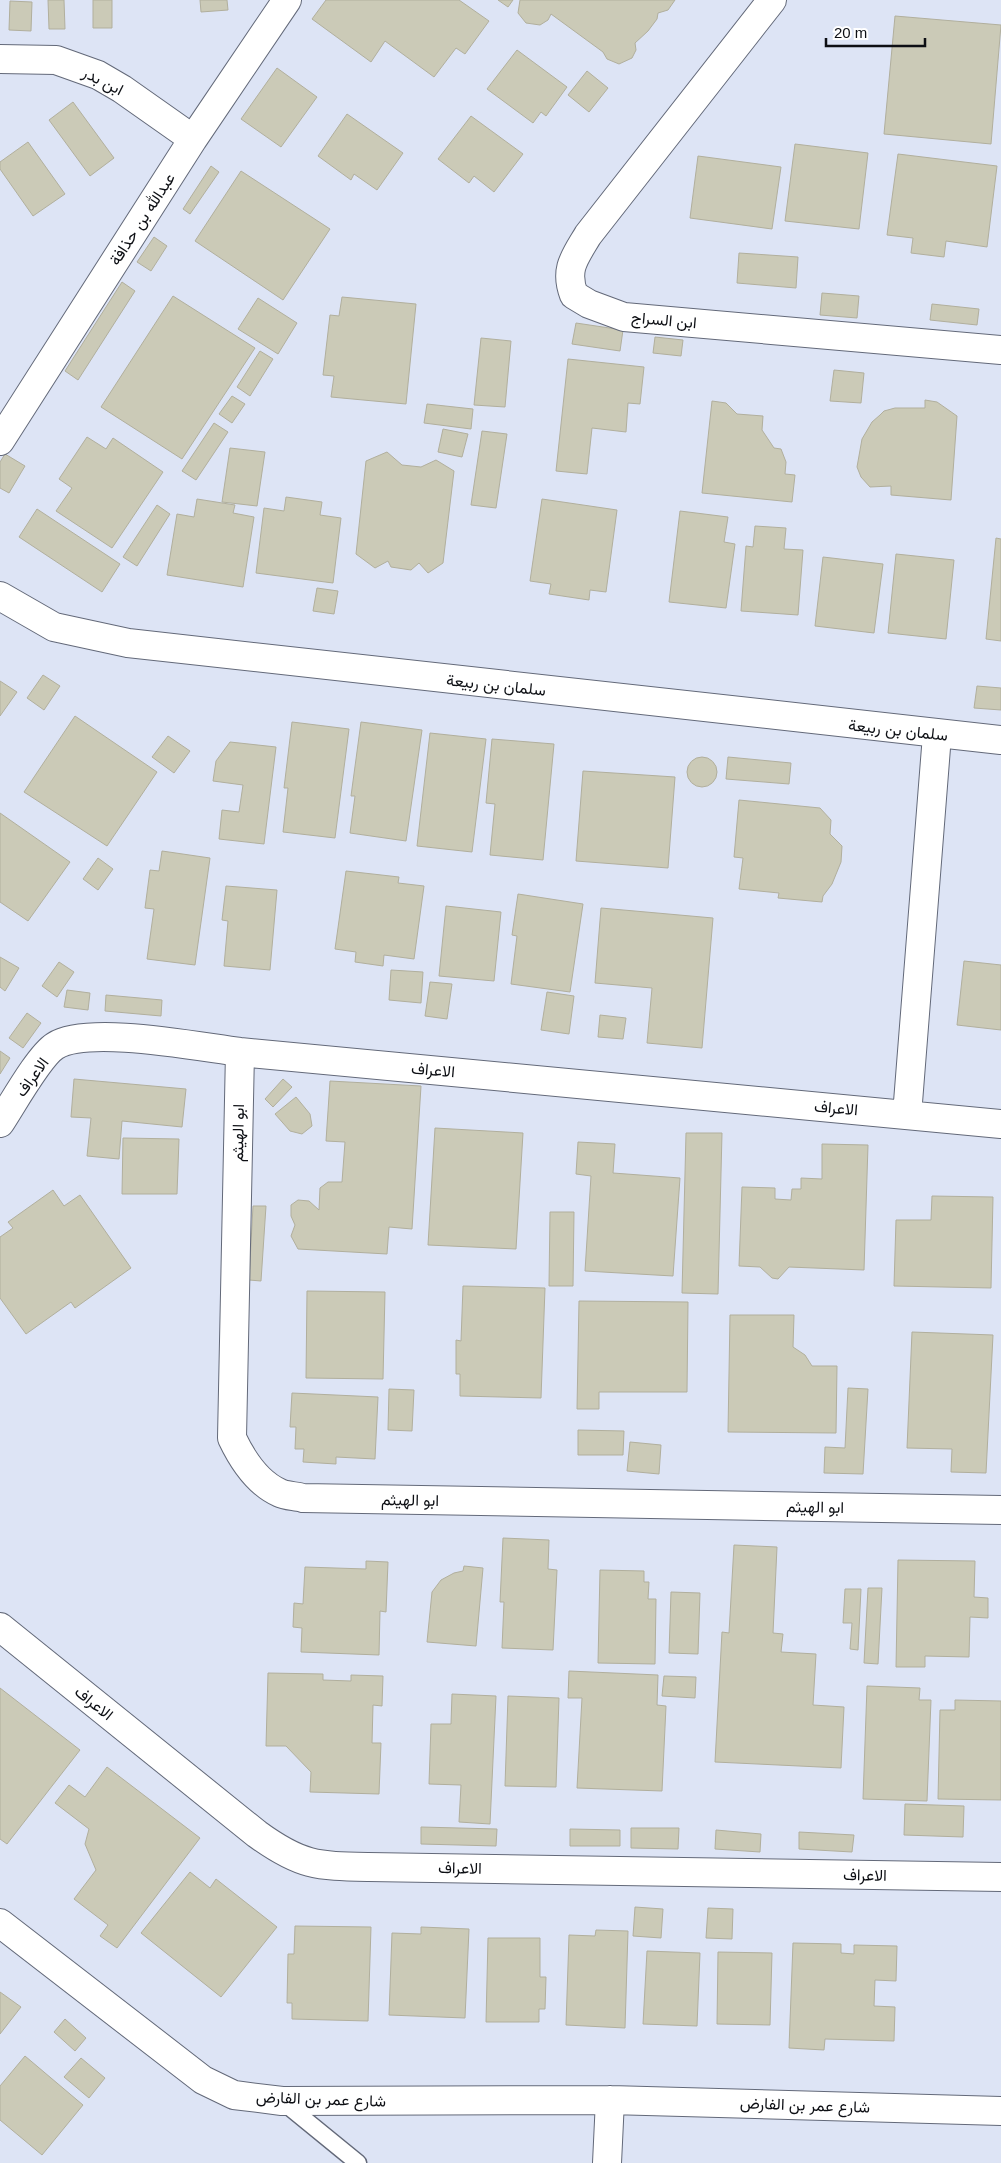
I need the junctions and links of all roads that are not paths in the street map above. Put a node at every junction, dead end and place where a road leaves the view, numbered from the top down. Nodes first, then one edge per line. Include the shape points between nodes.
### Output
1 (287, 0) edge
2 (772, 0) edge
3 (0, 59) edge
4 (193, 139) junction
5 (1001, 350) edge
6 (0, 441) edge
7 (0, 596) edge
8 (937, 735) junction
9 (1001, 740) edge
10 (240, 1052) junction
11 (908, 1115) junction
12 (0, 1123) edge
13 (1001, 1124) edge
14 (1001, 1510) edge
15 (0, 1627) edge
16 (1001, 1877) edge
17 (0, 1923) edge
18 (610, 2100) junction
19 (282, 2101) junction
20 (1001, 2111) edge
21 (358, 2163) edge
22 (607, 2163) edge

1 - 4 street, عبدالله بن حذافة
2 - 5 street, ابن السراج via 588,235 572,264 569,282 574,295 624,317
3 - 4 street, ابن بدر via 56,60 98,75
4 - 6 street, عبدالله بن حذافة
7 - 8 street, سلمان بن ربيعة via 54,627 128,643
8 - 9 street, سلمان بن ربيعة
8 - 11 street
10 - 11 street, الاعراف
10 - 12 street, الاعراف via 126,1038 94,1036 73,1040 55,1046 38,1064
10 - 14 street, ابو الهيثم via 232,1438 250,1469 280,1493 313,1498
11 - 13 street, الاعراف
15 - 16 street, الاعراف via 257,1834 298,1860 325,1866
17 - 19 street, شارع عمر بن الفارض via 203,2080 234,2095
18 - 19 street, شارع عمر بن الفارض
18 - 20 street, شارع عمر بن الفارض
18 - 22 street
19 - 21 lane

